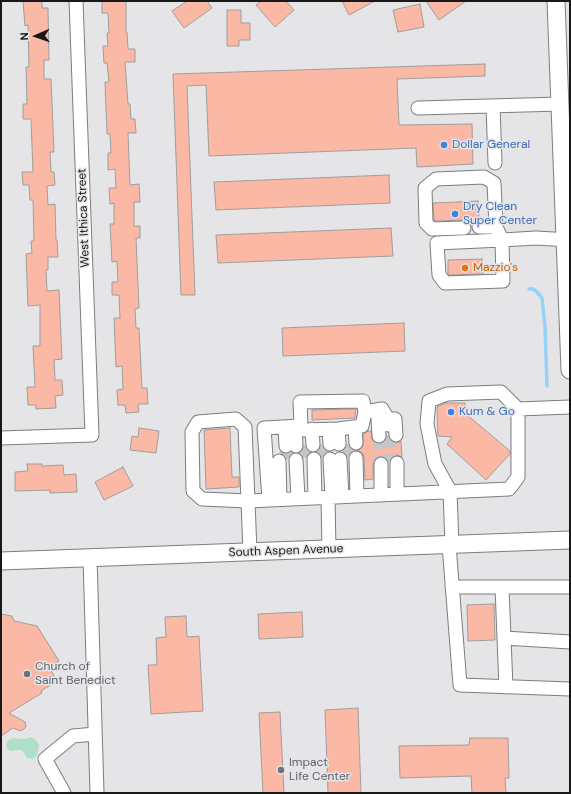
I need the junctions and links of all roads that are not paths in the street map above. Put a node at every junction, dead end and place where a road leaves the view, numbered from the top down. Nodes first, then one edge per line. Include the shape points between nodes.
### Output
1 (76, 1) edge
2 (556, 1) edge
3 (564, 58) edge
4 (560, 104) junction
5 (494, 106) junction
6 (418, 108) dead end
7 (495, 164) dead end
8 (496, 226) junction
9 (479, 227) dead end
10 (464, 228) dead end
11 (568, 239) edge
12 (502, 240) junction
13 (570, 370) edge
14 (570, 407) edge
15 (518, 409) junction
16 (365, 412) junction
17 (315, 428) junction
18 (387, 435) tunnel mouth
19 (1, 438) edge
20 (317, 445) junction
21 (318, 459) junction
22 (389, 463) tunnel mouth
23 (450, 492) junction
24 (390, 494) junction
25 (316, 498) junction
26 (248, 501) junction
27 (570, 540) edge
28 (450, 545) junction
29 (329, 549) junction
30 (250, 552) junction
31 (90, 558) junction
32 (1, 561) edge
33 (452, 587) junction
34 (502, 587) junction
35 (570, 587) edge
36 (504, 638) junction
37 (570, 642) edge
38 (506, 688) junction
39 (570, 689) edge
40 (95, 734) junction
41 (64, 793) edge
42 (97, 793) edge

1 - 19 street, West Ithica Street via 92,435
2 - 3 main road
3 - 4 main road
4 - 5 street
4 - 11 main road
5 - 6 street
5 - 7 street
8 - 9 street
8 - 10 street via 494,183 484,177 436,179 425,188 426,224 432,229
8 - 12 street
11 - 12 street
11 - 13 main road
12 - 12 street via 437,243 439,275 445,283 503,281
14 - 15 street
15 - 23 street via 518,477 509,489
15 - 23 street via 501,392 447,394 430,400 427,424 435,464
16 - 17 street via 362,426
16 - 17 street via 362,401 300,402
16 - 18 street via 382,410 388,419 378,419
17 - 20 street
17 - 20 street
17 - 20 street
17 - 20 street
17 - 25 street via 264,428
21 - 25 street
21 - 25 street
21 - 25 street
21 - 25 street
22 - 24 street
23 - 24 street
23 - 28 street
24 - 25 street
25 - 26 street
25 - 29 street
26 - 26 street via 202,499 194,491 192,432 198,422 236,419 245,427
26 - 30 street
27 - 28 main road, South Aspen Avenue
28 - 29 main road, South Aspen Avenue
28 - 33 street
29 - 30 main road, South Aspen Avenue
30 - 31 main road, South Aspen Avenue
31 - 32 main road, South Aspen Avenue
31 - 40 street
33 - 34 street
33 - 38 street via 460,685
34 - 35 street
34 - 36 street
36 - 37 street
36 - 38 street
38 - 39 street
40 - 41 street via 73,736 45,759
40 - 42 street

